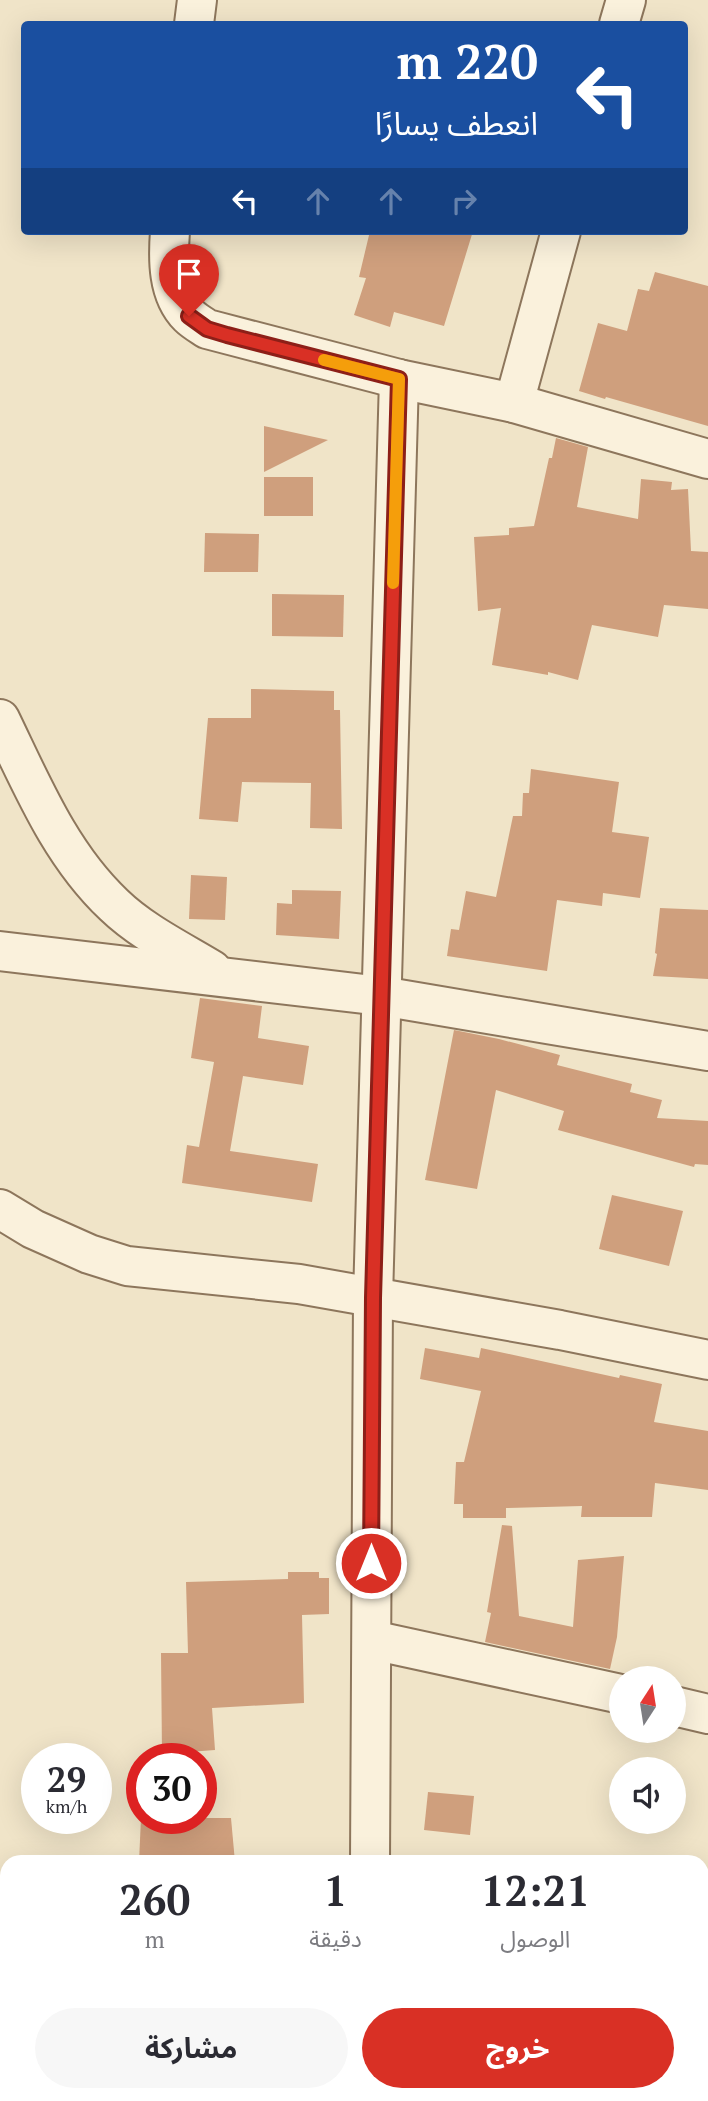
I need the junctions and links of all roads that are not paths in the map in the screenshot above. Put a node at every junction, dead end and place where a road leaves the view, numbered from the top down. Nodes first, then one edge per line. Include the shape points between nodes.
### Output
1 (197, 0) edge
2 (626, 0) edge
3 (194, 21) edge
4 (620, 21) edge
5 (170, 235) edge
6 (560, 235) edge
7 (399, 379) junction
8 (514, 403) junction
9 (708, 458) edge
10 (0, 719) edge
11 (0, 951) edge
12 (223, 976) junction
13 (381, 996) junction
14 (708, 1051) edge
15 (0, 1209) edge
16 (373, 1298) junction
17 (708, 1360) edge
18 (372, 1640) junction
19 (609, 1691) edge
20 (686, 1709) edge
21 (708, 1714) edge
22 (370, 1855) edge

1 - 3 street
2 - 4 street
5 - 7 street via 168,262 179,303 207,329
6 - 8 street
7 - 8 street
7 - 13 street
8 - 9 street
10 - 12 street via 64,845 114,905 144,929
11 - 12 street
12 - 13 street
13 - 14 street
13 - 16 street
15 - 16 street via 33,1229 127,1266 299,1284
16 - 17 street
16 - 18 street
18 - 19 street
18 - 22 street
20 - 21 street

